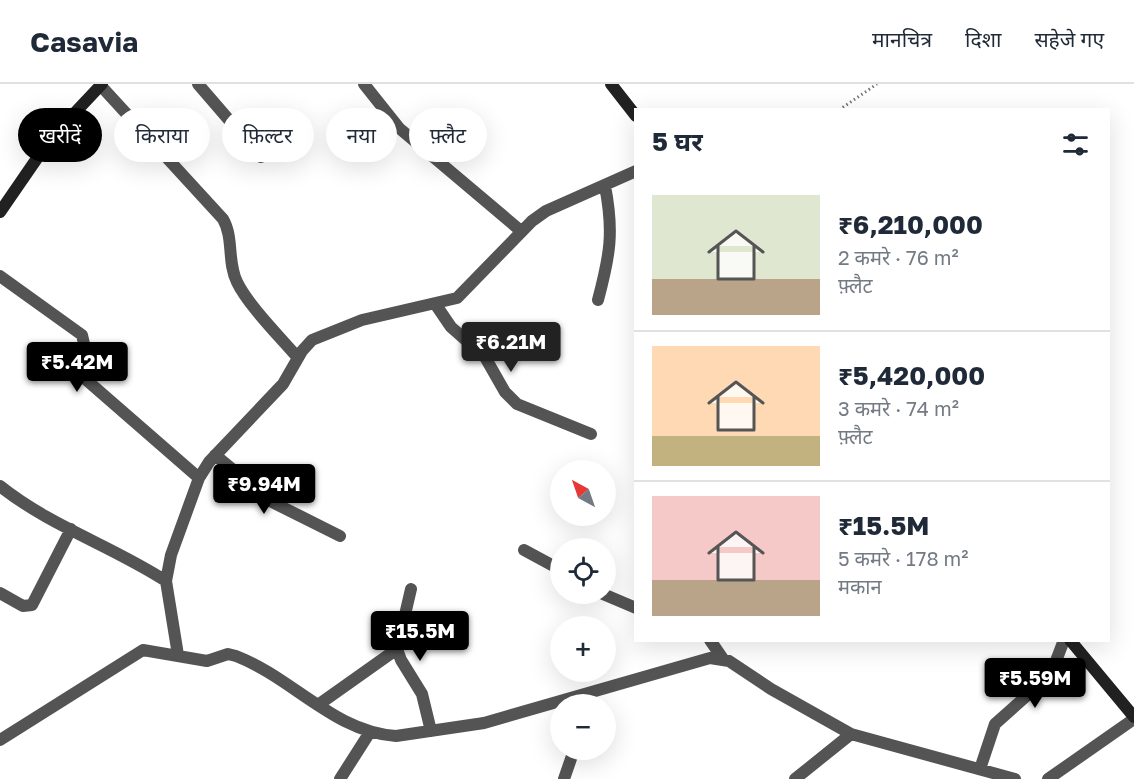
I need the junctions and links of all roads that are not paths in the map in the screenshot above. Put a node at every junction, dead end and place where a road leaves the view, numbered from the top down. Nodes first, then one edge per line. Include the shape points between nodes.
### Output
1 (198, 84) edge
2 (364, 84) edge
3 (611, 84) edge
4 (101, 85) edge
5 (222, 112) edge
6 (634, 113) edge
7 (634, 172) edge
8 (605, 186) junction
9 (0, 212) edge
10 (521, 231) junction
11 (0, 276) edge
12 (598, 300) dead end
13 (436, 305) junction
14 (298, 358) junction
15 (591, 434) dead end
16 (215, 455) junction
17 (199, 478) junction
18 (0, 486) edge
19 (71, 529) junction
20 (340, 536) dead end
21 (524, 550) dead end
22 (550, 564) edge
23 (166, 581) junction
24 (411, 589) dead end
25 (0, 592) edge
26 (616, 600) edge
27 (634, 607) edge
28 (711, 642) edge
29 (1063, 642) edge
30 (1072, 642) edge
31 (397, 649) junction
32 (178, 655) junction
33 (723, 659) junction
34 (603, 694) edge
35 (318, 705) junction
36 (550, 708) edge
37 (1134, 718) edge
38 (431, 731) junction
39 (370, 732) junction
40 (851, 734) junction
41 (0, 740) edge
42 (571, 760) edge
43 (980, 769) junction
44 (340, 779) edge
45 (564, 779) edge
46 (795, 779) edge
47 (1015, 779) edge
48 (1048, 779) edge

1 - 5 street
2 - 10 street via 399,128
3 - 6 street
4 - 9 street via 51,138
4 - 14 street via 223,219 237,283
7 - 8 street
8 - 10 street via 546,211
8 - 12 street via 611,251
10 - 13 street via 468,289 457,298
11 - 17 street via 81,335 85,348 82,377
13 - 14 street via 362,320 312,340
13 - 15 street via 451,327 485,357 517,404
14 - 16 street via 283,384
16 - 17 street
16 - 20 street via 272,502
17 - 23 street via 171,555
18 - 19 street via 24,505
19 - 23 street
19 - 25 street via 32,605 23,606
21 - 22 street
23 - 32 street
24 - 31 street
26 - 27 street
28 - 33 street
29 - 43 street via 1051,674 996,724
30 - 37 street
31 - 35 street
31 - 38 street via 422,694
32 - 35 street via 207,661 228,654 236,656 290,684
32 - 41 street via 150,649 136,653
33 - 34 street via 694,662
33 - 40 street
35 - 39 street
36 - 38 street
37 - 48 street
38 - 39 street via 396,736
39 - 44 street
40 - 43 street
40 - 46 street
42 - 45 street
43 - 47 street

